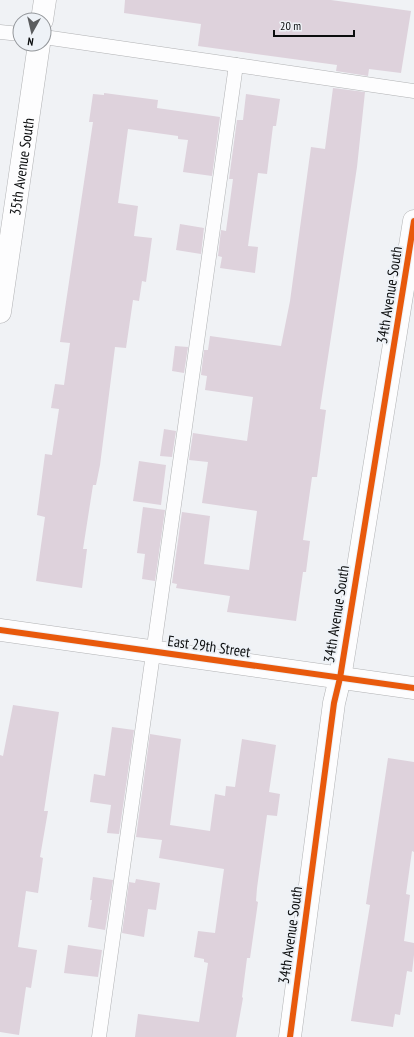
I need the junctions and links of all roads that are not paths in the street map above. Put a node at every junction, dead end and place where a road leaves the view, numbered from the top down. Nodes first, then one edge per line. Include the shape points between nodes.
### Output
1 (45, 0) edge
2 (43, 12) edge
3 (0, 32) edge
4 (12, 33) edge
5 (52, 39) edge
6 (38, 52) edge
7 (236, 65) junction
8 (414, 91) edge
9 (414, 221) edge
10 (0, 312) edge
11 (0, 630) edge
12 (154, 652) junction
13 (340, 678) junction
14 (414, 688) edge
15 (99, 1037) edge
16 (290, 1037) edge

1 - 2 street
3 - 4 lane
5 - 7 lane
6 - 10 street, 35th Avenue South
7 - 8 lane
7 - 12 lane
9 - 13 street, 34th Avenue South
11 - 12 street, East 29th Street
12 - 13 street, East 29th Street
12 - 15 lane
13 - 14 street, East 29th Street
13 - 16 street, 34th Avenue South via 333,710

